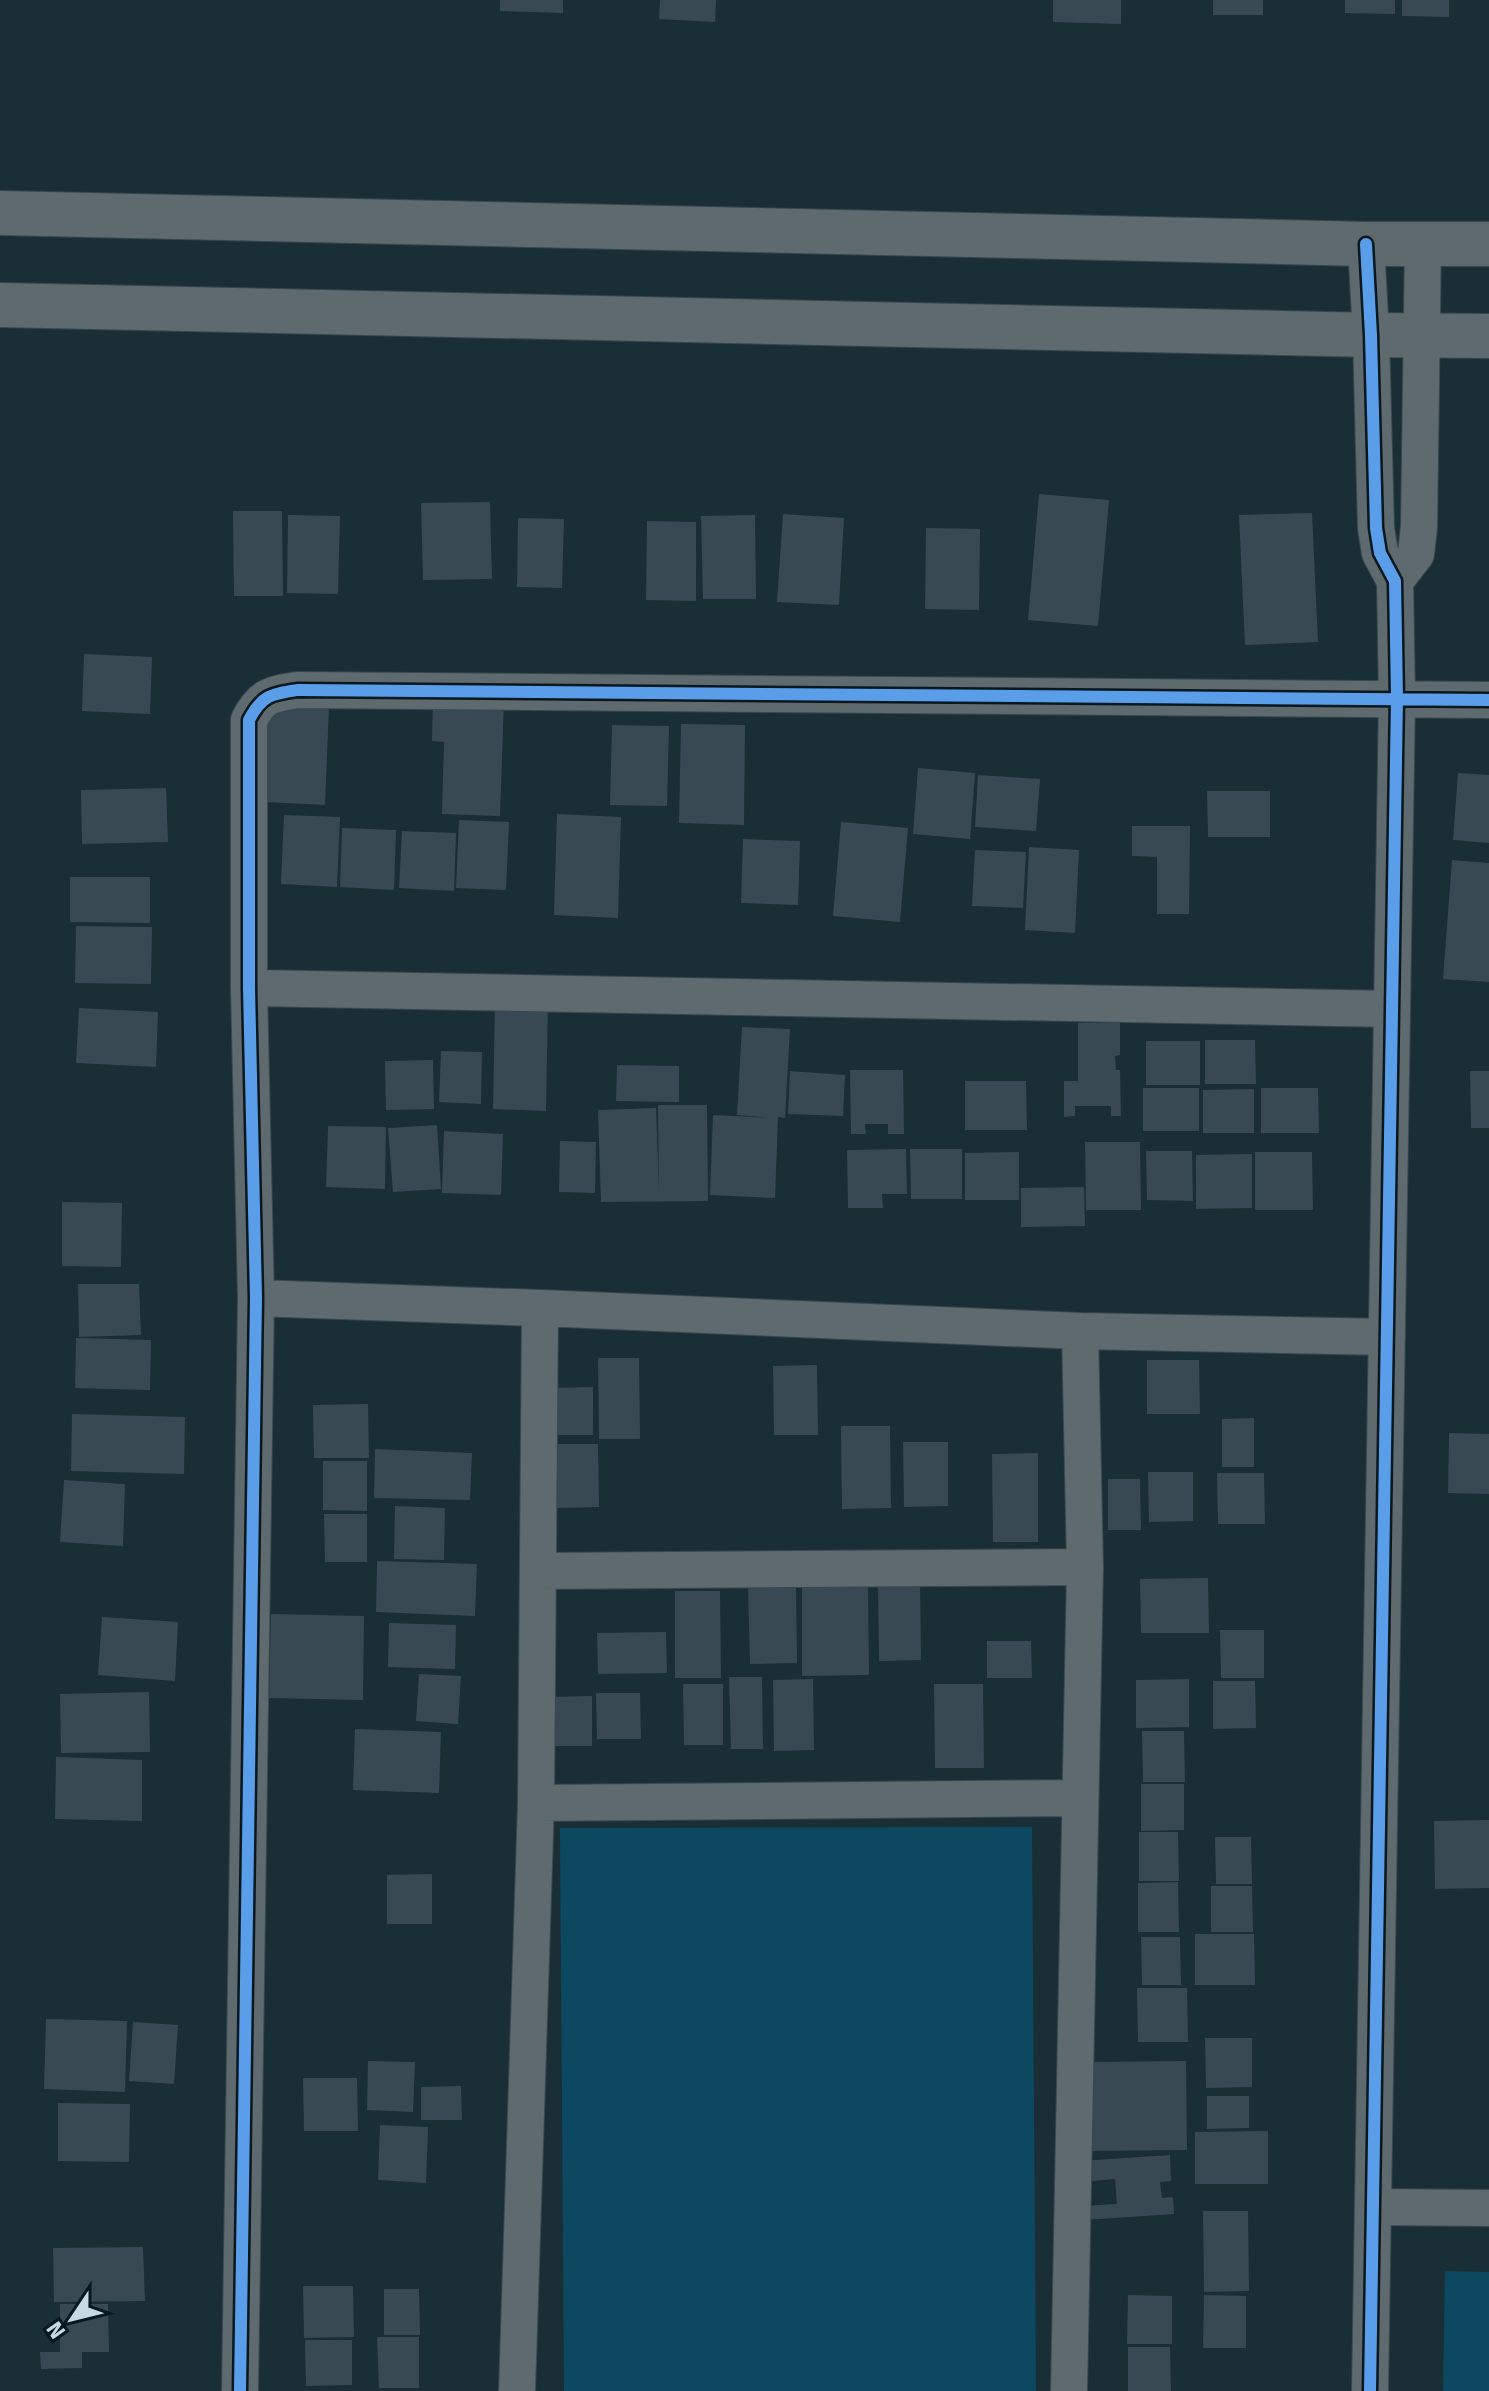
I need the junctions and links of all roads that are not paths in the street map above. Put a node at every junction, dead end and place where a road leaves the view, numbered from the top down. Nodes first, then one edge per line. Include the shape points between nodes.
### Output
1 (0, 213) edge
2 (1423, 242) junction
3 (1366, 244) junction
4 (1489, 244) edge
5 (0, 305) edge
6 (1371, 335) junction
7 (1423, 335) junction
8 (1489, 336) edge
9 (1395, 581) junction
10 (1397, 698) junction
11 (1489, 700) edge
12 (249, 988) junction
13 (1392, 1009) junction
14 (256, 1298) junction
15 (540, 1308) junction
16 (1080, 1331) junction
17 (1387, 1337) junction
18 (1085, 1567) junction
19 (539, 1571) junction
20 (1080, 1798) junction
21 (536, 1803) junction
22 (1373, 2207) junction
23 (1489, 2208) edge
24 (240, 2391) edge
25 (517, 2391) edge
26 (1069, 2391) edge
27 (1370, 2391) edge

1 - 3 street
2 - 3 street
2 - 4 street
2 - 7 street
3 - 6 street
5 - 6 street
6 - 7 street
6 - 9 street via 1376,528 1380,553
7 - 8 street
7 - 9 street via 1416,554
9 - 10 street
10 - 11 street
10 - 12 street via 298,690 272,694 249,720
10 - 13 street
12 - 13 street
12 - 14 street
13 - 17 street
14 - 15 street
14 - 24 street
15 - 16 street
15 - 19 street
16 - 17 street
16 - 18 street
17 - 22 street
18 - 19 street
18 - 20 street
19 - 21 street
20 - 21 street
20 - 26 street
21 - 25 street
22 - 23 street
22 - 27 street

